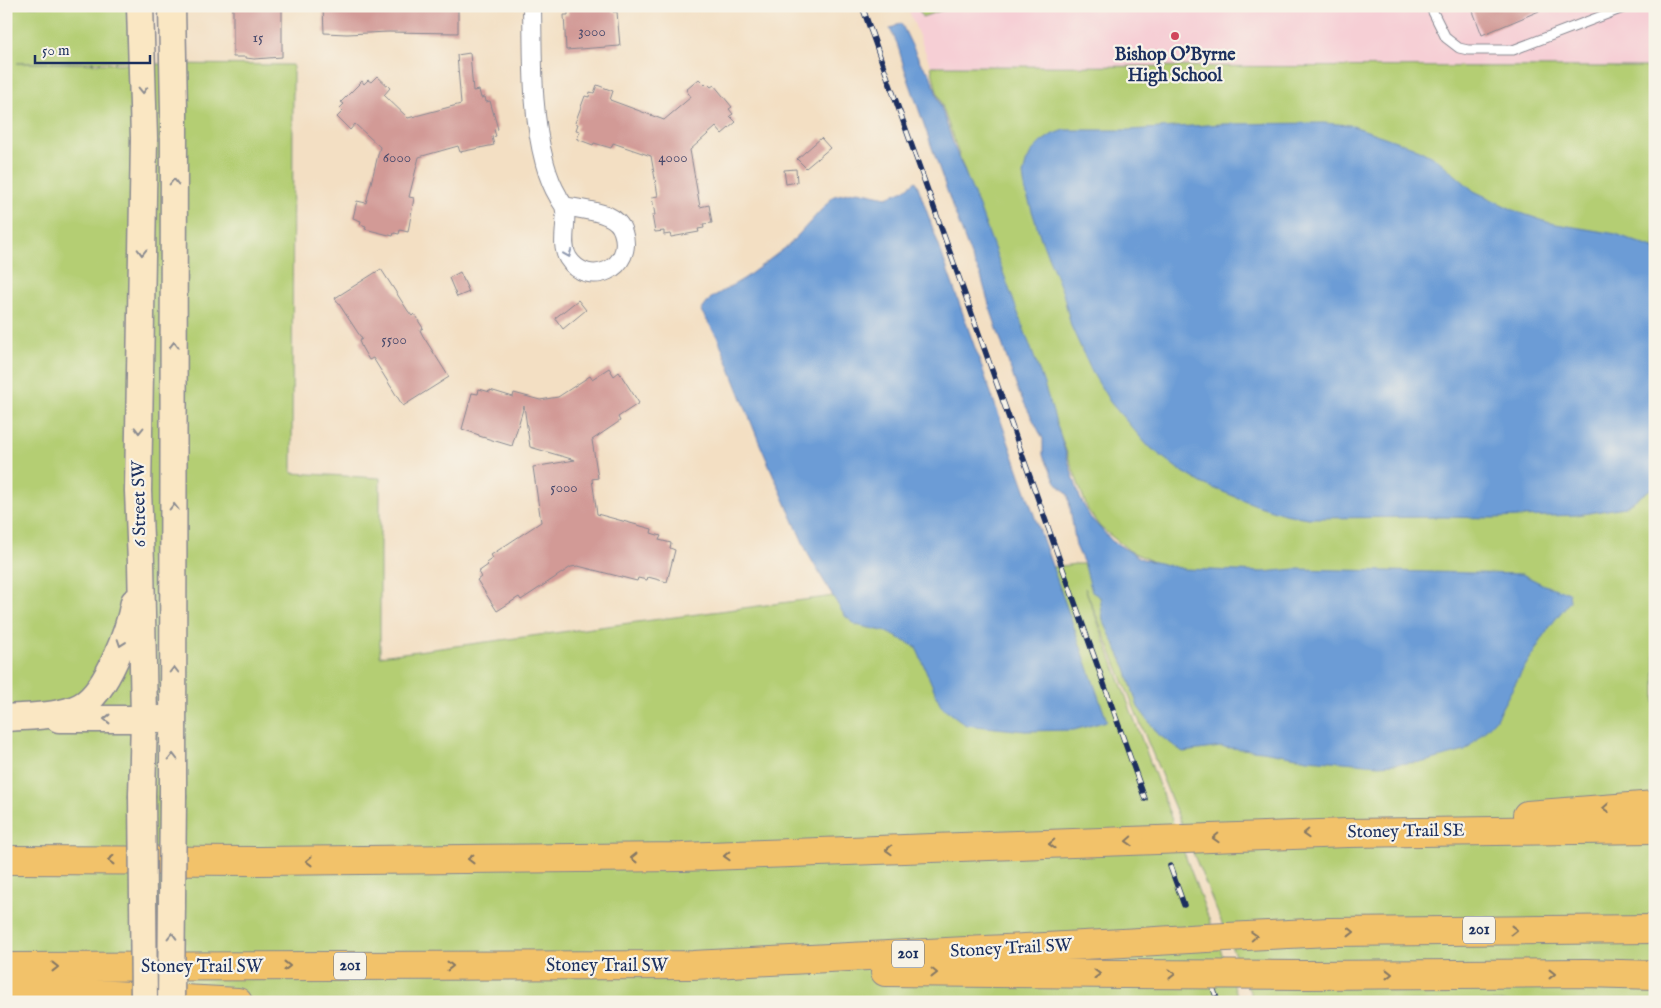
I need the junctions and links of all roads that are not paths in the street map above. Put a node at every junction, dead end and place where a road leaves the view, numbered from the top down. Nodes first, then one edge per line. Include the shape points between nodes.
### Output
1 (140, 6) edge
2 (172, 6) edge
3 (532, 6) edge
4 (1430, 6) edge
5 (1628, 6) edge
6 (564, 206) dead end
7 (141, 562) junction
8 (6, 718) edge
9 (144, 719) junction
10 (174, 719) junction
11 (1655, 805) edge
12 (1655, 829) edge
13 (1347, 833) junction
14 (6, 860) edge
15 (1655, 929) edge
16 (693, 965) junction
17 (6, 967) edge
18 (1655, 975) edge
19 (6, 984) edge
20 (144, 1002) edge
21 (171, 1002) edge
22 (238, 1002) edge

1 -> 7 main road, 6 Street SW via 144,138 138,482
10 -> 2 main road, 6 Street SW
3 - 6 street via 539,134 548,173
4 - 5 lane via 1446,38 1459,48 1468,50 1514,50
7 -> 8 main road via 133,606 121,645 112,668 95,694 83,705 70,710
7 - 9 main road, 6 Street SW
9 -> 8 main road
9 - 10 main road
9 - 20 main road, 6 Street SW, bridge
21 -> 10 main road, 6 Street SW, bridge
11 -> 13 highway
12 - 13 highway, Stoney Trail SE
13 -> 14 highway, Stoney Trail SE, bridge via 682,857
16 -> 15 highway, Stoney Trail SW / 201, bridge via 1302,933
17 -> 16 highway, Stoney Trail SW / 201
16 -> 18 highway, bridge via 964,974
19 - 22 highway via 77,993

